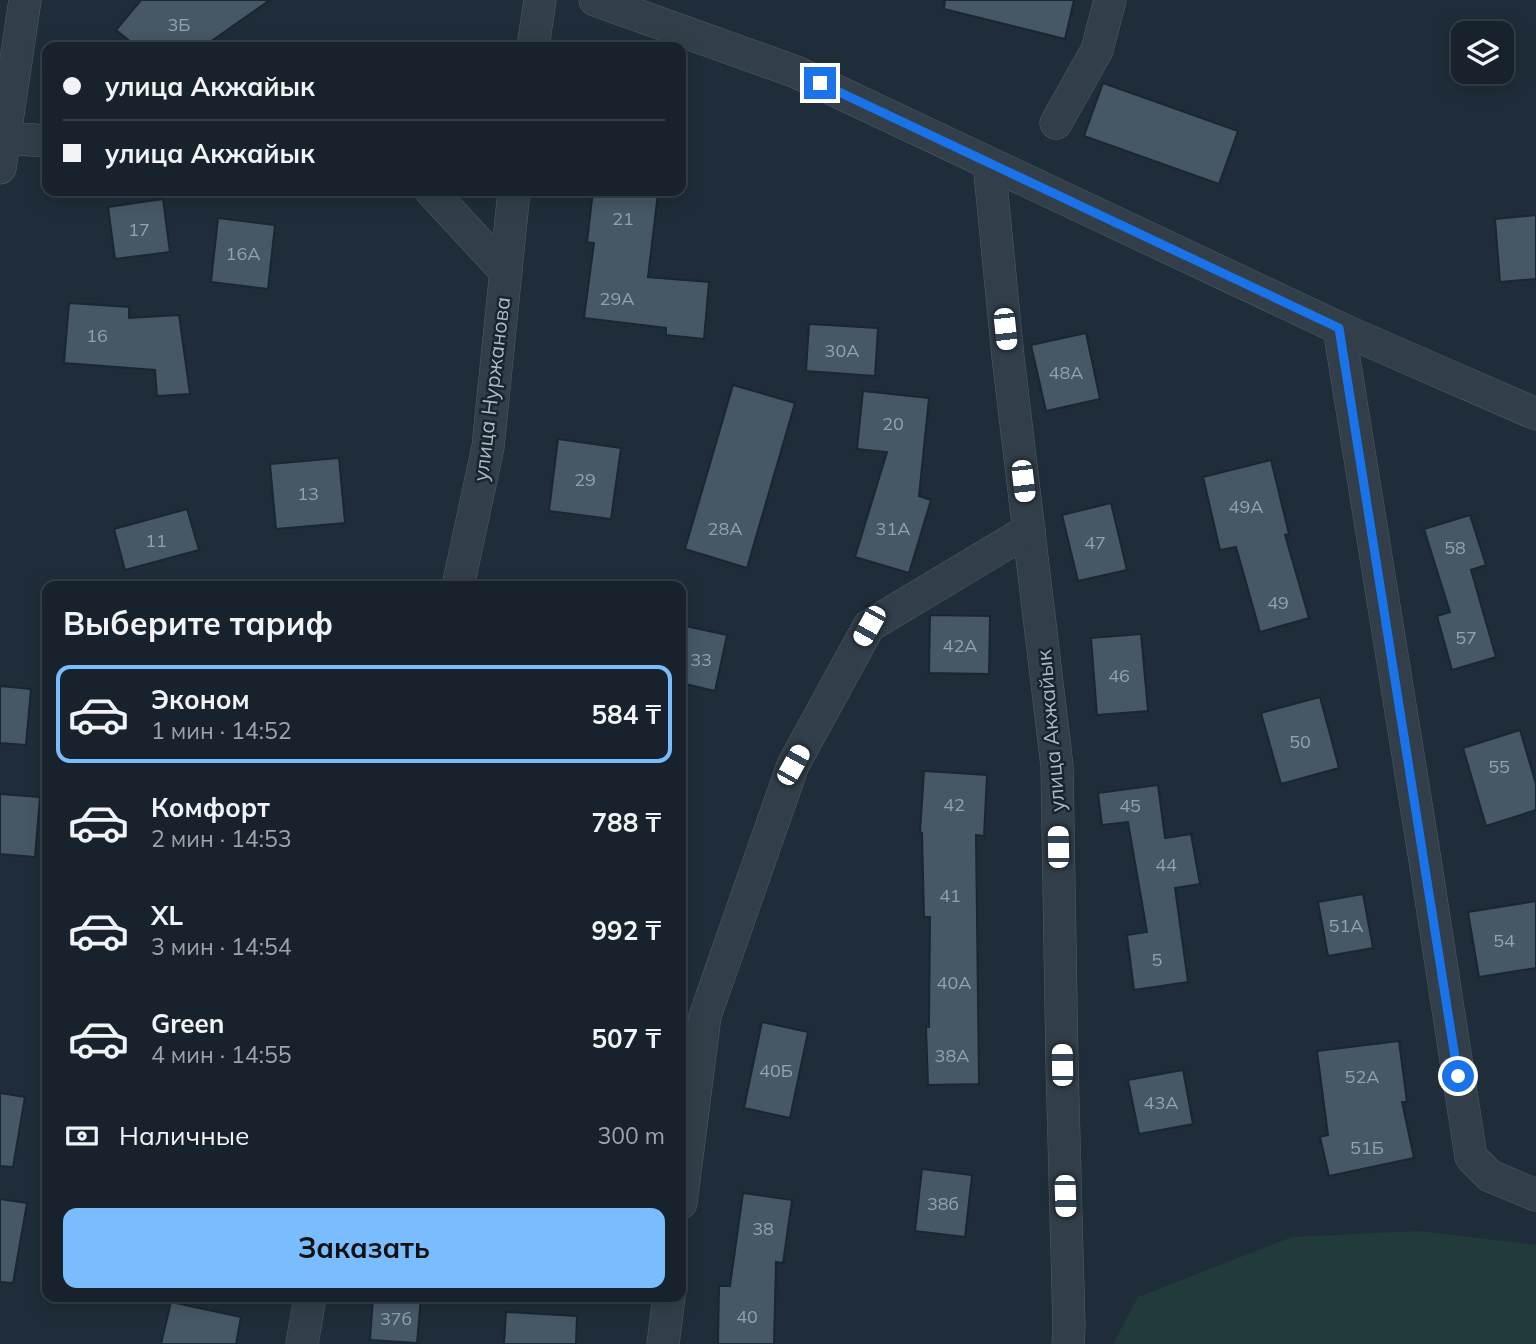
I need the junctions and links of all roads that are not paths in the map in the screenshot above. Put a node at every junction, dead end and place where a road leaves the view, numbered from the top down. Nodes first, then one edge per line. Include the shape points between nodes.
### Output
1 (25, 0) edge
2 (540, 0) edge
3 (595, 0) edge
4 (1110, 0) edge
5 (534, 42) edge
6 (1056, 123) dead end
7 (42, 142) edge
8 (2, 153) edge
9 (989, 163) junction
10 (436, 196) edge
11 (514, 196) edge
12 (506, 272) junction
13 (1339, 328) junction
14 (1536, 414) edge
15 (1029, 530) junction
16 (459, 581) edge
17 (686, 1164) edge
18 (1536, 1195) edge
19 (309, 1302) edge
20 (668, 1302) edge
21 (302, 1344) edge
22 (663, 1344) edge
23 (1068, 1344) edge

1 - 8 street
2 - 5 street
3 - 9 street via 796,72
4 - 6 street via 1097,50
7 - 8 street
9 - 13 street
9 - 15 street, улица Акжайык
10 - 12 street
11 - 12 street, улица Нуржанова
12 - 16 street, улица Нуржанова via 488,447
13 - 14 street
13 - 18 street via 1471,1157 1490,1176
15 - 17 street via 869,626 793,765 705,1016
15 - 23 street, улица Акжайык via 1057,766
19 - 21 street
20 - 22 street

